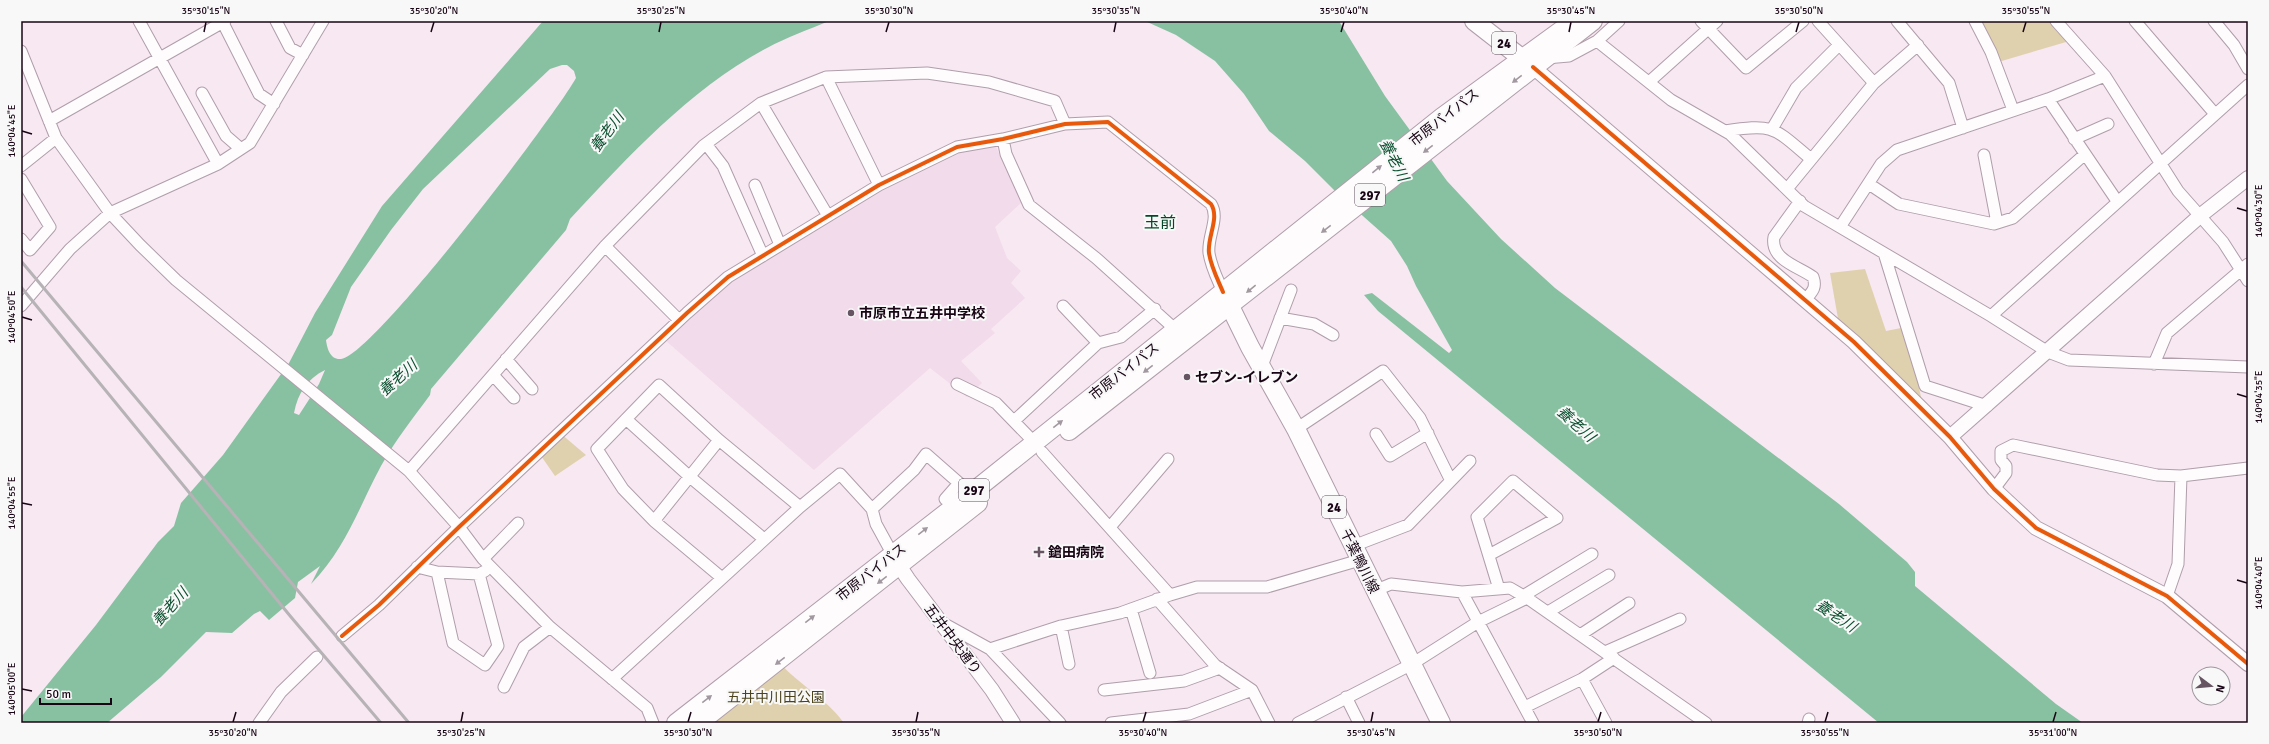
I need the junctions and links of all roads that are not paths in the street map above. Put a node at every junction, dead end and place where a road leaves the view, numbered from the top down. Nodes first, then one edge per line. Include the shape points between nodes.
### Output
1 (139, 21) edge
2 (224, 21) edge
3 (276, 21) edge
4 (323, 21) edge
5 (1474, 21) edge
6 (1593, 21) edge
7 (1619, 21) edge
8 (1717, 21) edge
9 (1802, 21) edge
10 (1818, 21) edge
11 (1897, 21) edge
12 (1975, 21) edge
13 (2057, 21) edge
14 (2135, 21) edge
15 (2214, 21) edge
16 (1705, 25) edge
17 (1570, 26) edge
18 (1597, 41) junction
19 (1918, 44) junction
20 (1839, 45) junction
21 (21, 52) edge
22 (303, 55) junction
23 (160, 58) junction
24 (1533, 61) junction
25 (2248, 69) edge
26 (826, 76) junction
27 (2105, 76) junction
28 (1650, 82) junction
29 (1874, 83) junction
30 (2248, 85) edge
31 (202, 93) dead end
32 (2048, 99) junction
33 (761, 103) junction
34 (274, 104) junction
35 (2013, 110) junction
36 (2215, 114) junction
37 (49, 121) junction
38 (1065, 124) junction
39 (2108, 124) dead end
40 (1963, 128) junction
41 (1772, 129) junction
42 (1726, 131) junction
43 (56, 138) junction
44 (1003, 139) junction
45 (2074, 139) junction
46 (706, 144) junction
47 (241, 149) junction
48 (1984, 155) dead end
49 (2084, 155) junction
50 (1811, 159) junction
51 (218, 164) junction
52 (2159, 164) junction
53 (21, 166) edge
54 (2248, 178) edge
55 (21, 179) edge
56 (1869, 184) junction
57 (754, 185) dead end
58 (879, 186) junction
59 (1787, 189) junction
60 (1800, 202) junction
61 (2117, 202) junction
62 (110, 213) junction
63 (2201, 215) junction
64 (828, 216) junction
65 (1997, 223) junction
66 (1840, 227) junction
67 (21, 239) edge
68 (780, 245) junction
69 (605, 246) junction
70 (1884, 253) junction
71 (763, 256) junction
72 (1276, 259) junction
73 (2245, 267) edge
74 (2248, 282) edge
75 (1292, 290) dead end
76 (1227, 299) junction
77 (1805, 300) junction
78 (21, 306) edge
79 (1063, 306) dead end
80 (1155, 309) junction
81 (1991, 316) junction
82 (1280, 318) junction
83 (679, 320) junction
84 (1176, 330) junction
85 (1333, 335) dead end
86 (1098, 343) junction
87 (2048, 352) junction
88 (506, 359) junction
89 (2154, 364) junction
90 (1262, 366) junction
91 (2248, 367) edge
92 (493, 375) junction
93 (957, 384) dead end
94 (532, 389) dead end
95 (514, 398) dead end
96 (1987, 406) junction
97 (626, 419) junction
98 (1014, 421) junction
99 (1296, 429) junction
100 (1428, 433) junction
101 (1376, 434) dead end
102 (1950, 437) junction
103 (720, 440) junction
104 (1038, 447) junction
105 (1168, 459) dead end
106 (1470, 461) dead end
107 (2248, 468) edge
108 (409, 471) junction
109 (2181, 476) junction
110 (690, 477) junction
111 (1450, 479) junction
112 (1994, 489) junction
113 (945, 498) dead end
114 (800, 507) junction
115 (872, 509) junction
116 (654, 521) junction
117 (518, 522) dead end
118 (459, 527) junction
119 (1110, 527) junction
120 (764, 540) junction
121 (1356, 553) junction
122 (1592, 554) dead end
123 (1489, 555) junction
124 (483, 559) junction
125 (896, 561) junction
126 (417, 567) junction
127 (492, 568) junction
128 (437, 572) junction
129 (480, 574) junction
130 (1608, 575) dead end
131 (722, 578) junction
132 (1499, 589) junction
133 (1374, 590) junction
134 (1462, 592) junction
135 (1170, 595) junction
136 (2167, 596) junction
137 (1525, 597) junction
138 (1157, 599) junction
139 (1630, 603) dead end
140 (1131, 609) junction
141 (1548, 612) junction
142 (1680, 619) dead end
143 (941, 622) junction
144 (1478, 622) junction
145 (1061, 626) junction
146 (550, 627) junction
147 (1580, 635) junction
148 (342, 636) dead end
149 (990, 649) junction
150 (1609, 655) junction
151 (317, 657) dead end
152 (1069, 664) dead end
153 (1412, 664) junction
154 (2248, 664) edge
155 (1220, 668) junction
156 (1150, 673) dead end
157 (612, 678) junction
158 (1582, 679) junction
159 (504, 687) dead end
160 (1104, 690) dead end
161 (1252, 690) junction
162 (1346, 697) junction
163 (1525, 707) junction
164 (259, 723) edge
165 (653, 723) edge
166 (676, 723) edge
167 (700, 723) edge
168 (1013, 723) edge
169 (1060, 723) edge
170 (1111, 723) edge
171 (1269, 723) edge
172 (1298, 723) edge
173 (1359, 723) edge
174 (1441, 723) edge
175 (1533, 723) edge
176 (1606, 723) edge
177 (1706, 723) edge

1 - 23 street
2 - 23 street
2 - 34 street via 259,94
3 - 22 street via 290,48
4 - 22 street
5 - 24 main road, 24
6 - 17 main road, 市原バイパス / 297
7 - 18 street
8 - 16 street
9 - 16 street via 1746,68
10 - 20 street
11 - 19 street
12 - 35 street
13 - 27 street
14 - 36 street
15 - 25 street via 2234,44
16 - 28 street
17 - 24 main road, 市原バイパス / 297
18 - 24 street via 1569,56
18 - 28 street
19 - 29 street
19 - 40 street via 1949,83
20 - 29 street
20 - 41 street via 1796,88
21 - 37 street
22 - 34 street
23 - 37 street
23 - 51 street
24 -> 72 main road, 市原バイパス / 297 via 1459,125
72 -> 24 main road, 市原バイパス / 297 via 1442,117
24 - 77 street
26 - 33 street
26 - 38 street via 927,73 989,82 1055,101
26 - 58 street
27 - 32 street
27 - 52 street
28 - 42 street via 1671,100
29 - 50 street
30 - 36 street
31 - 47 street via 226,136
32 - 35 street
32 - 45 street
33 - 46 street
33 - 64 street
34 - 47 street via 250,143
35 - 40 street
36 - 52 street
37 - 43 street
38 - 44 street
38 - 76 street via 1108,122 1211,204 1215,215 1209,254
39 - 45 street
40 - 56 street via 1897,150 1881,164
41 - 42 street via 1756,126
41 - 50 street
42 - 59 street
43 - 53 street
43 - 62 street
44 - 58 street via 957,147
44 - 80 street via 1006,154 1029,205
45 - 49 street
46 - 69 street
46 - 71 street via 724,166
47 - 51 street
48 - 65 street
49 - 61 street
49 - 65 street via 2013,218
50 - 59 street
51 - 62 street
52 - 61 street
52 - 63 street via 2178,191
54 - 63 street
55 - 67 street via 50,227 30,250
56 - 65 street via 1899,204
56 - 66 street
57 - 68 street
58 - 64 street
59 - 60 street
60 - 66 street
60 - 77 street via 1773,241 1779,255 1813,276 1814,290
61 - 81 street
62 - 78 street via 70,249
62 - 108 street via 180,283
63 - 73 street
63 - 87 street
64 - 68 street
66 - 70 street
68 - 71 street
69 - 83 street
69 - 88 street
70 - 81 street
70 - 96 street via 1925,386
71 - 83 street via 728,277
72 - 76 main road, 市原バイパス / 297
73 - 74 street
73 - 89 street via 2167,333
75 - 82 street
76 - 84 main road, 市原バイパス / 297
76 - 90 main road, 千葉鴨川線 / 24
76 -> 104 main road, 市原バイパス / 297
77 - 102 street via 1854,342
79 - 86 street
80 - 84 street
80 - 86 street via 1121,338
81 - 87 street
82 - 85 street via 1314,324
82 - 90 street
83 - 118 street
104 -> 84 main road, 市原バイパス / 297
86 - 98 street
87 - 89 street via 2069,360
87 - 96 street
88 - 92 street
88 - 94 street
89 - 91 street
90 - 99 main road, 千葉鴨川線 / 24
92 - 95 street
92 - 108 street
93 - 98 street via 996,403
96 - 102 street
97 - 103 street via 659,385
97 - 110 street
97 - 116 street via 597,449 623,489
98 - 104 street
99 - 100 street via 1383,371 1420,418
99 - 121 main road, 千葉鴨川線 / 24
100 - 101 street via 1390,456
100 - 111 street
102 - 112 street
103 - 110 street
103 - 114 street
104 - 119 street
104 - 125 main road, 市原バイパス / 297
105 - 119 street
106 - 111 street
107 - 109 street
108 - 118 street
109 - 112 street via 2157,476 2013,445 2000,451 2006,473
109 - 136 street via 2178,564
110 - 116 street
110 - 120 street
111 - 121 street via 1408,525
112 - 136 street via 2036,528
113 - 115 street via 959,483 926,454 914,470
114 - 115 street via 840,474
114 - 120 street
115 - 125 street via 876,524
116 - 131 street
117 - 124 street
118 - 124 street
118 - 126 street
119 - 135 street
120 - 131 street
121 - 133 main road, 千葉鴨川線 / 24
121 - 135 street via 1267,587 1197,587
122 - 137 street
123 - 123 street via 1477,517 1513,481 1557,518
123 - 132 street
124 - 127 street
125 - 143 street, 五井中央通り
166 -> 125 main road, 市原バイパス / 297
125 -> 167 main road, 市原バイパス / 297
126 - 128 street
126 - 148 street via 379,605
127 - 129 street
127 - 146 street
128 - 129 street
128 - 129 street via 453,643 485,665 498,646
130 - 141 street
131 - 157 street
132 - 134 street
132 - 137 street via 1510,588
133 - 134 street via 1391,584
133 - 153 main road, 千葉鴨川線 / 24
134 - 144 street
135 - 138 street
136 - 154 street
137 - 141 street
137 - 144 street
138 - 140 street
138 - 155 street
139 - 147 street
140 - 145 street
140 - 156 street
141 - 147 street
142 - 150 street
143 - 149 street
143 - 168 street, 五井中央通り via 992,690
144 - 153 street
144 - 163 street
145 - 149 street
145 - 152 street
146 - 157 street
146 - 159 street via 524,647
147 - 150 street
149 - 169 street
150 - 158 street
150 - 177 street
151 - 164 street via 281,692
153 - 162 street
153 - 174 main road, 千葉鴨川線 / 24
155 - 160 street via 1184,681
155 - 161 street
157 - 165 street via 647,708
158 - 163 street
158 - 176 street
161 - 170 street via 1189,714
161 - 171 street
162 - 172 street
162 - 173 street
163 - 175 street

